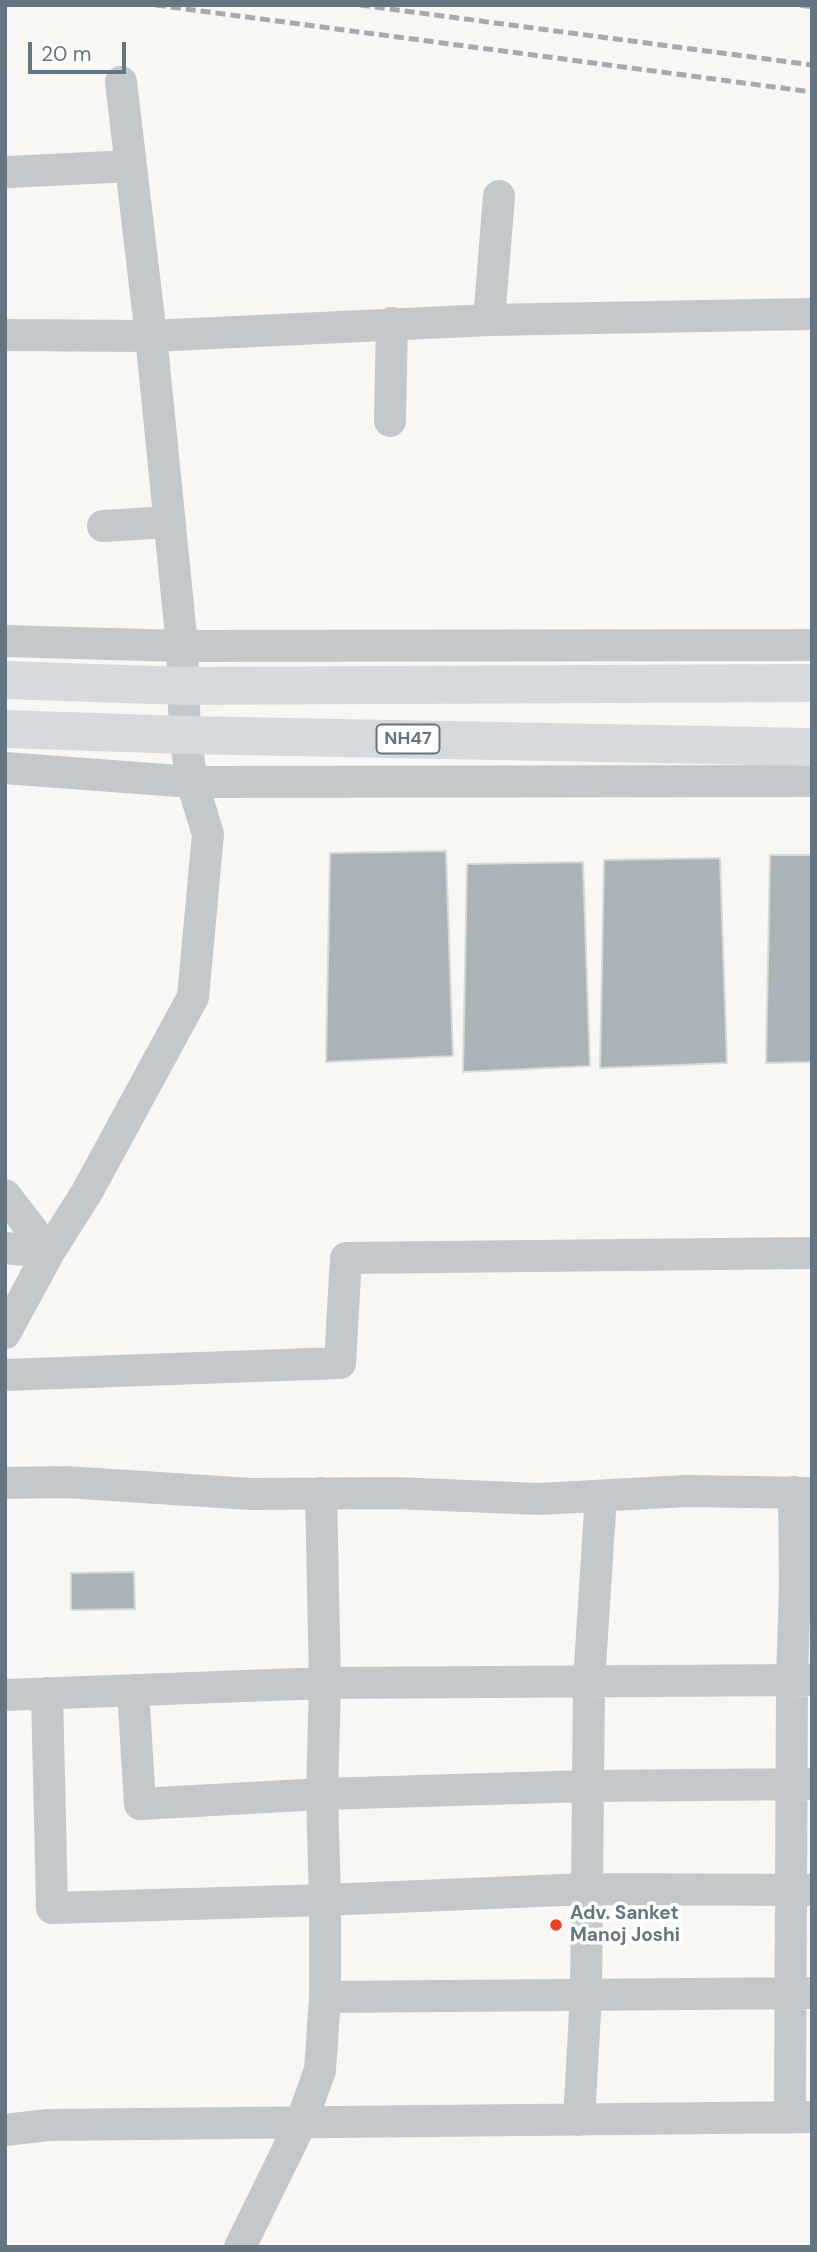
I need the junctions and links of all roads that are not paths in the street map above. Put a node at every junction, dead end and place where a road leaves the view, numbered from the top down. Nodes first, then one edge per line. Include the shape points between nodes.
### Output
1 (121, 82) dead end
2 (130, 166) junction
3 (9, 172) dead end
4 (499, 197) dead end
5 (812, 314) edge
6 (489, 320) junction
7 (392, 323) junction
8 (5, 335) edge
9 (150, 336) junction
10 (390, 421) dead end
11 (170, 522) junction
12 (103, 526) dead end
13 (5, 641) edge
14 (812, 645) edge
15 (182, 646) junction
16 (5, 680) edge
17 (812, 683) edge
18 (183, 686) junction
19 (5, 729) edge
20 (184, 735) junction
21 (812, 747) edge
22 (5, 768) edge
23 (812, 781) edge
24 (192, 782) junction
25 (5, 1195) edge
26 (5, 1248) edge
27 (49, 1252) junction
28 (812, 1253) edge
29 (5, 1333) edge
30 (5, 1375) edge
31 (5, 1483) edge
32 (803, 1492) edge
33 (321, 1493) junction
34 (601, 1496) junction
35 (802, 1680) edge
36 (589, 1681) junction
37 (324, 1683) junction
38 (133, 1690) junction
39 (47, 1693) junction
40 (5, 1695) edge
41 (801, 1785) edge
42 (588, 1786) junction
43 (322, 1794) junction
44 (586, 1889) junction
45 (802, 1889) edge
46 (325, 1900) junction
47 (802, 1993) edge
48 (586, 1995) junction
49 (325, 1997) junction
50 (801, 2118) edge
51 (579, 2120) junction
52 (301, 2123) junction
53 (5, 2130) edge
54 (240, 2247) edge

1 - 2 street
2 - 3 street
2 - 9 street
4 - 6 street
5 - 6 street
6 - 7 street
7 - 9 street
7 - 10 street
8 - 9 street
9 - 11 street
11 - 12 street
11 - 15 street
13 - 15 street
14 - 15 street
15 - 18 street
16 - 18 highway
17 - 18 highway
18 - 20 street
19 - 20 highway, NH47
20 - 21 highway, NH47
20 - 24 street
22 - 24 street
23 - 24 street
24 - 27 street via 208,834 193,997 87,1192
25 - 27 street
26 - 27 street
27 - 29 street
28 - 30 street via 346,1258 340,1363
31 - 33 street
32 - 34 street
32 - 35 street via 795,1585
33 - 34 street via 539,1499
33 - 37 street
34 - 36 street
35 - 36 street
35 - 41 street
36 - 37 street
36 - 42 street
37 - 38 street
37 - 43 street
38 - 39 street
38 - 43 street via 140,1804
39 - 40 street
39 - 46 street via 52,1908
41 - 42 street
41 - 45 street
42 - 43 street
42 - 44 street
43 - 46 street
44 - 45 street
44 - 46 street
44 - 48 street
45 - 47 street
46 - 49 street
47 - 48 street
47 - 50 street
48 - 49 street
48 - 51 street
49 - 52 street via 320,2070
50 - 51 street
51 - 52 street
52 - 53 street via 48,2125
52 - 54 street

